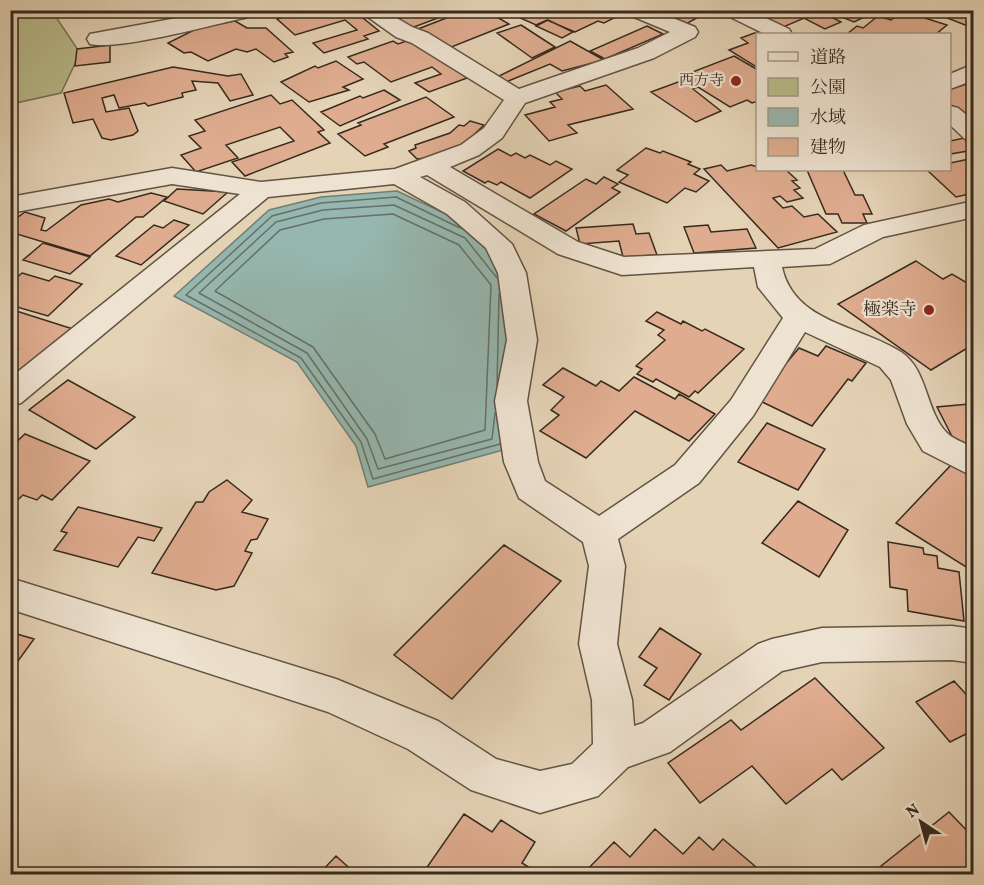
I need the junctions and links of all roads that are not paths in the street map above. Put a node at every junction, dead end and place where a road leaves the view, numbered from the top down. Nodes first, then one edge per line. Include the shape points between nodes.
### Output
1 (253, 10) edge
2 (368, 10) edge
3 (634, 10) edge
4 (714, 18) edge
5 (778, 33) edge
6 (98, 39) dead end
7 (974, 71) edge
8 (951, 82) edge
9 (517, 98) junction
10 (951, 114) edge
11 (974, 134) edge
12 (430, 166) junction
13 (398, 176) junction
14 (261, 190) junction
15 (10, 205) edge
16 (974, 209) edge
17 (766, 258) junction
18 (799, 317) junction
19 (10, 395) edge
20 (974, 464) edge
21 (599, 534) junction
22 (10, 593) edge
23 (974, 646) edge
24 (614, 752) junction

1 - 6 street
2 - 9 street
3 - 4 street
4 - 5 street
4 - 9 street via 646,53
7 - 8 street
9 - 12 street via 493,133 470,150
10 - 11 street
12 - 13 street
12 - 17 street via 568,248 622,266
13 - 14 street
13 - 21 street via 456,208 498,244 512,273 522,340 511,402 521,462 531,489
14 - 15 street via 172,176
14 - 19 street
16 - 17 street via 874,231 820,258
17 - 18 street via 772,287
18 - 20 street via 891,360 905,376 923,424 935,442
18 - 21 street via 742,408 687,474
21 - 24 street via 607,566 598,644 612,700
22 - 24 street via 336,697 423,735 486,776 540,792 583,782
23 - 24 street via 822,645 772,656 655,738

